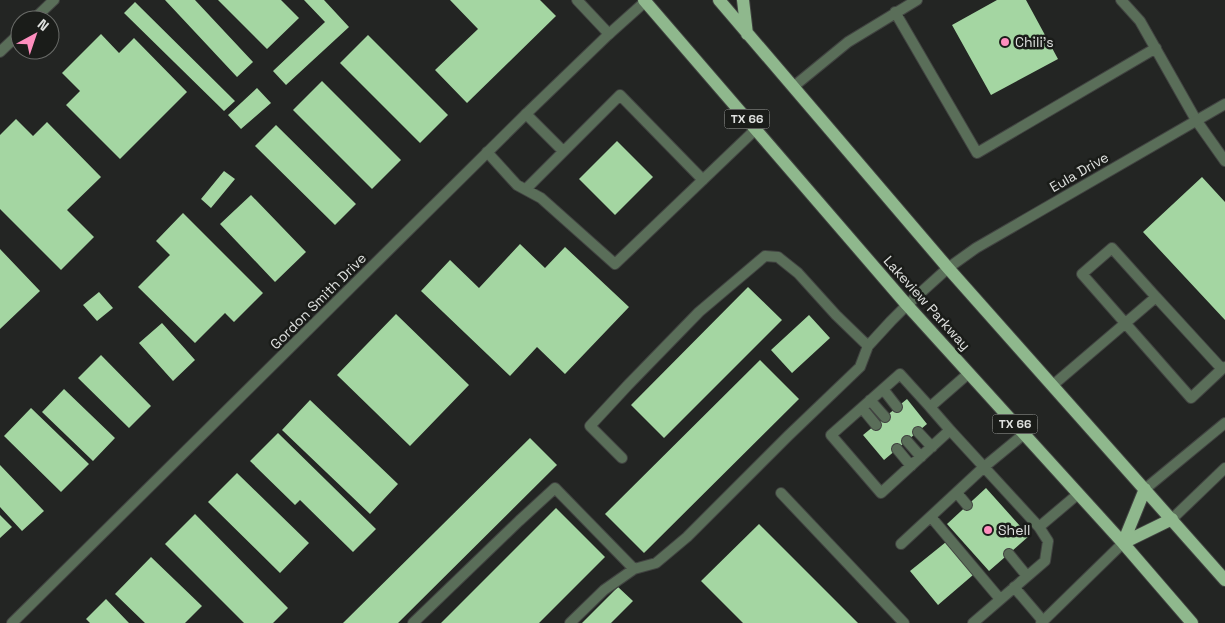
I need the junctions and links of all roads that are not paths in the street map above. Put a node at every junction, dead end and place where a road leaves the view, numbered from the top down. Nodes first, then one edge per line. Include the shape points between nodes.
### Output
1 (54, 0) edge
2 (577, 0) edge
3 (646, 0) edge
4 (719, 0) edge
5 (743, 0) edge
6 (917, 0) edge
7 (1121, 0) edge
8 (44, 10) edge
9 (895, 12) junction
10 (609, 34) junction
11 (748, 34) junction
12 (10, 42) edge
13 (1156, 48) junction
14 (0, 52) edge
15 (793, 87) junction
16 (1225, 104) edge
17 (526, 114) junction
18 (1196, 120) junction
19 (756, 129) junction
20 (563, 151) junction
21 (487, 152) junction
22 (1225, 162) edge
23 (702, 180) junction
24 (526, 189) junction
25 (948, 268) junction
26 (1156, 297) junction
27 (907, 305) junction
28 (1125, 324) junction
29 (868, 346) junction
30 (1224, 368) edge
31 (969, 373) junction
32 (1053, 385) junction
33 (883, 389) junction
34 (870, 400) junction
35 (897, 407) dead end
36 (930, 407) junction
37 (862, 408) junction
38 (885, 417) dead end
39 (1225, 423) edge
40 (876, 425) dead end
41 (950, 430) junction
42 (918, 432) dead end
43 (1024, 434) junction
44 (906, 441) dead end
45 (932, 447) junction
46 (897, 449) dead end
47 (921, 457) junction
48 (622, 458) dead end
49 (911, 466) junction
50 (984, 467) junction
51 (1225, 468) edge
52 (1146, 489) junction
53 (781, 493) dead end
54 (957, 493) junction
55 (1078, 494) junction
56 (967, 506) dead end
57 (931, 517) junction
58 (1172, 519) junction
59 (1039, 527) junction
60 (1122, 543) junction
61 (901, 544) dead end
62 (1009, 554) dead end
63 (634, 569) junction
64 (1027, 576) junction
65 (1225, 580) edge
66 (1014, 587) junction
67 (1000, 599) junction
68 (1042, 622) edge
69 (12, 623) edge
70 (413, 623) edge
71 (570, 623) edge
72 (904, 623) edge
73 (973, 623) edge
74 (1192, 623) edge

1 - 8 street
2 - 10 street
3 - 10 street, Gordon Smith Drive
3 - 19 main road, Lakeview Parkway / TX 66
4 - 11 main road
5 - 11 main road
6 - 9 street
7 - 13 street via 1140,21
9 - 13 street via 977,153
9 - 15 street via 848,42
10 - 17 street, Gordon Smith Drive
11 - 15 main road
12 - 14 street
13 - 18 street
15 - 25 main road
16 - 18 street, Eula Drive
17 - 20 street
17 - 21 street, Gordon Smith Drive
18 - 22 street
18 - 25 street, Eula Drive via 976,248
19 - 23 street
19 - 27 main road, Lakeview Parkway / TX 66
20 - 23 street via 620,95
20 - 24 street
21 - 24 street via 517,185
21 - 69 street, Gordon Smith Drive
23 - 24 street via 615,264 541,198
25 - 27 street, Eula Drive
25 - 32 main road
26 - 28 street
26 - 28 street via 1112,248 1082,274
26 - 30 street
27 - 29 street, Eula Drive
27 - 31 main road, Lakeview Parkway / TX 66
28 - 30 street via 1191,398
28 - 32 street
29 - 48 street via 798,273 778,257 765,256 699,312 590,426
29 - 63 street, Eula Drive via 860,367 686,537 656,564
31 - 36 street
31 - 43 main road, Lakeview Parkway / TX 66
32 - 52 main road
33 - 34 street
33 - 35 street
33 - 36 street via 900,374
34 - 37 street
34 - 38 street
36 - 41 street
37 - 40 street
37 - 49 street via 831,435 882,493
39 - 52 street
41 - 45 street
41 - 50 street
42 - 45 street
43 - 50 street
43 - 55 main road, Lakeview Parkway / TX 66
44 - 47 street
45 - 47 street
46 - 49 street
47 - 49 street
50 - 54 street
50 - 59 street
51 - 58 street
52 - 58 main road
52 - 60 main road
53 - 72 street
54 - 56 street
54 - 57 street
55 - 59 street
55 - 60 main road, Lakeview Parkway / TX 66
57 - 61 street
57 - 67 street
58 - 60 main road
58 - 65 main road
59 - 64 street via 1048,541 1044,561
60 - 68 street
60 - 74 main road, Lakeview Parkway / TX 66
62 - 64 street
63 - 70 street via 555,488
63 - 71 street, Eula Drive via 604,590
64 - 66 street
66 - 67 street
66 - 68 street
67 - 73 street

